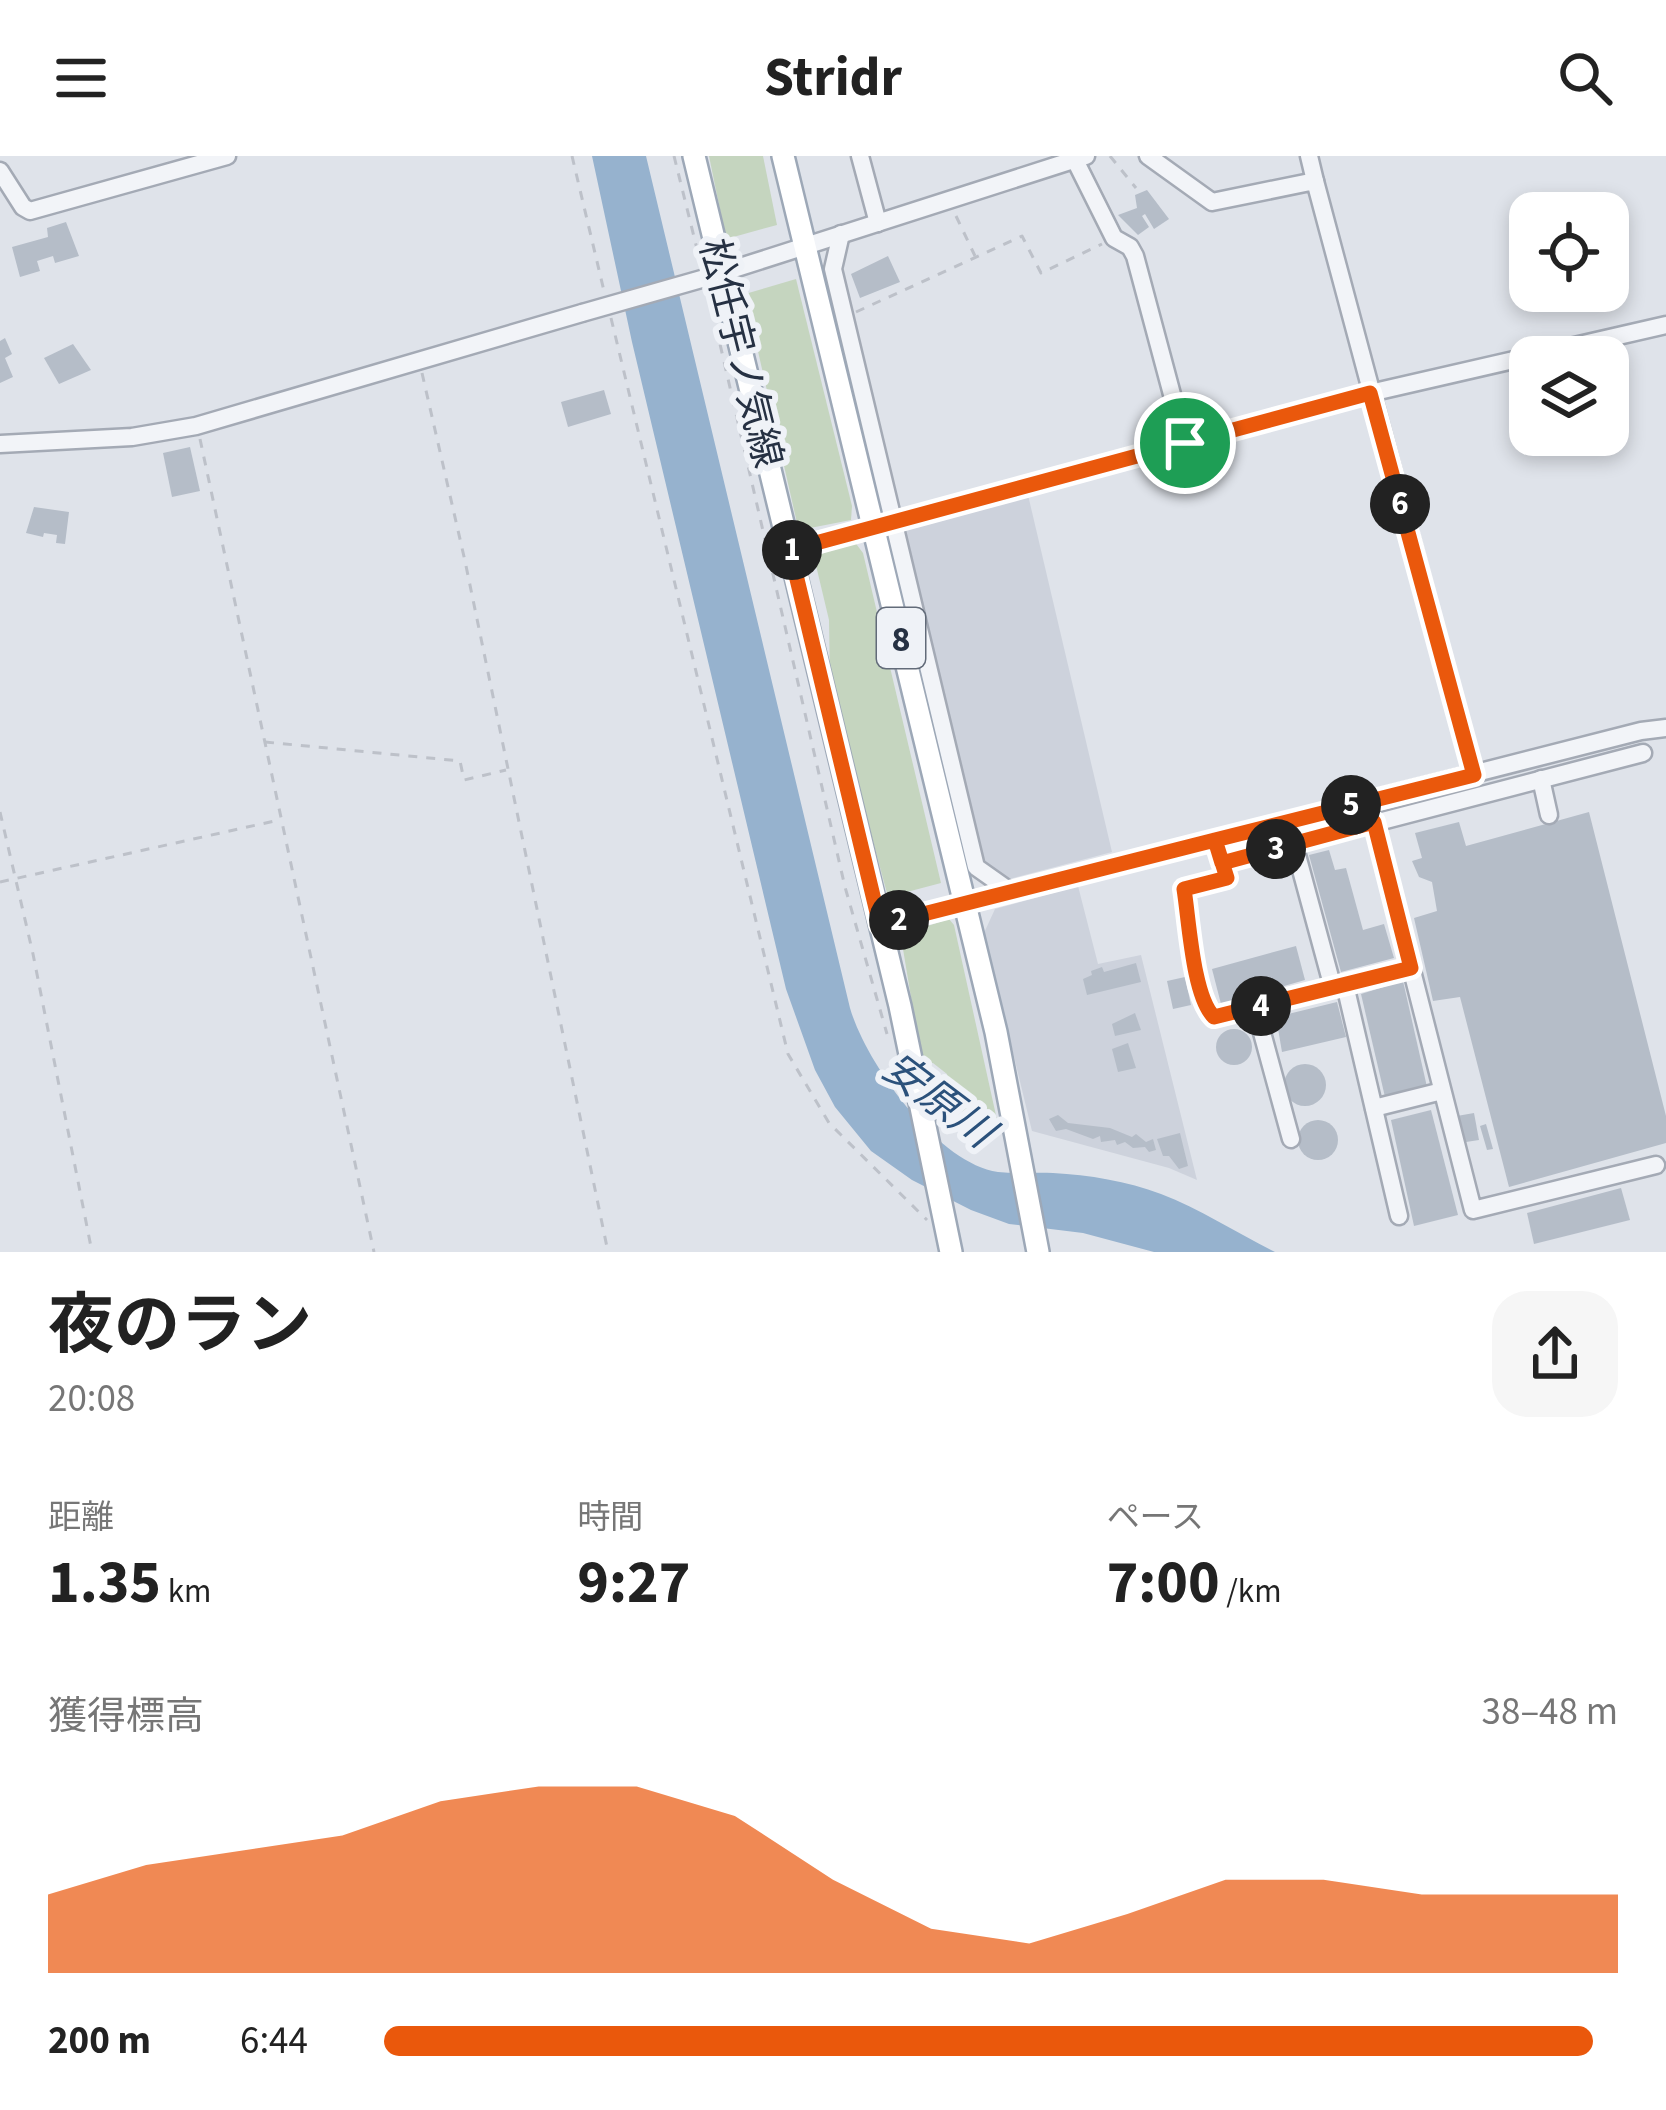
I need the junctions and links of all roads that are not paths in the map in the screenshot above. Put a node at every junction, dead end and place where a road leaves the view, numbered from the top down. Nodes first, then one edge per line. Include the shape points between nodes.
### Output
1 (227, 156) edge
2 (694, 156) edge
3 (783, 156) edge
4 (860, 156) edge
5 (1148, 156) edge
6 (1309, 156) edge
7 (1080, 158) edge
8 (0, 171) edge
9 (1315, 181) junction
10 (878, 223) junction
11 (841, 234) junction
12 (806, 246) junction
13 (713, 275) junction
14 (1666, 326) edge
15 (1370, 393) junction
16 (1185, 443) junction
17 (0, 444) edge
18 (894, 520) junction
19 (871, 527) junction
20 (790, 550) junction
21 (1666, 728) edge
22 (1643, 753) dead end
23 (1474, 775) junction
24 (1541, 779) junction
25 (1550, 815) dead end
26 (1374, 822) junction
27 (1215, 840) junction
28 (1294, 844) junction
29 (1222, 863) junction
30 (1010, 891) junction
31 (965, 903) junction
32 (880, 925) junction
33 (1411, 968) junction
34 (1339, 987) junction
35 (1255, 1007) junction
36 (1442, 1090) junction
37 (1374, 1108) junction
38 (1291, 1139) dead end
39 (1656, 1165) dead end
40 (1400, 1216) dead end
41 (949, 1242) edge
42 (1038, 1248) edge

1 - 8 street via 30,211
2 - 13 main road, 松任宇ノ気線 / 8
3 - 12 main road, 8
4 - 10 street
5 - 9 street via 1212,202
6 - 9 street
7 - 10 street
7 - 16 street via 1114,238 1135,256
9 - 15 street
10 - 11 street
11 - 12 street
11 - 18 street via 833,269
12 - 13 street
12 - 19 main road, 8
13 - 17 street, bridge via 196,426
13 - 20 main road, 松任宇ノ気線 / 8
14 - 15 street
15 - 16 street
15 - 23 street
16 - 18 street
18 - 19 street
18 - 30 street via 976,867
19 - 20 street
19 - 31 main road, 8
20 - 32 main road, 松任宇ノ気線 / 8
21 - 23 street
22 - 24 street
23 - 27 street
24 - 25 street
24 - 26 street
26 - 28 street
26 - 33 street
27 - 29 street
27 - 30 street
28 - 29 street
28 - 34 street
29 - 35 street via 1227,878 1184,889 1198,977 1214,1017
30 - 31 street
31 - 32 street
31 - 42 main road, 8
32 - 41 main road, 松任宇ノ気線 / 8
33 - 34 street
33 - 36 street
34 - 35 street
34 - 37 street
35 - 38 street
36 - 37 street
36 - 39 street via 1473,1210
37 - 40 street

